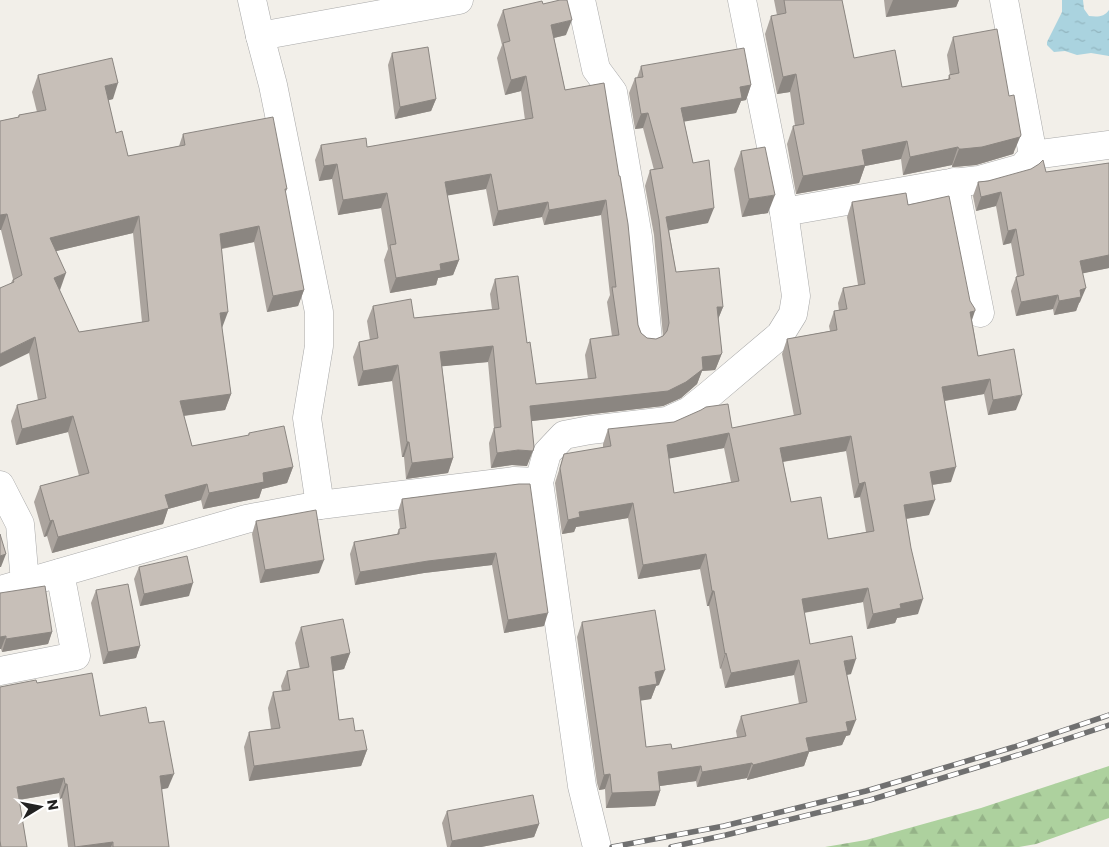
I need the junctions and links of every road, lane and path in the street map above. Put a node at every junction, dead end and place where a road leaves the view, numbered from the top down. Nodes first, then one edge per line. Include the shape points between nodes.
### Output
1 (252, 0) edge
2 (459, 0) edge
3 (581, 0) edge
4 (742, 0) edge
5 (1004, 0) edge
6 (260, 36) junction
7 (1109, 145) edge
8 (1034, 155) junction
9 (954, 182) junction
10 (784, 212) junction
11 (980, 313) dead end
12 (648, 339) edge
13 (539, 482) junction
14 (0, 485) edge
15 (320, 505) junction
16 (60, 573) junction
17 (26, 582) junction
18 (0, 590) edge
19 (0, 670) edge
20 (596, 847) edge

1 - 6 street
2 - 6 street
3 - 12 street via 596,69 613,92 638,237
4 - 10 street
5 - 8 street
6 - 15 street via 319,312 320,346 307,418
7 - 8 street
8 - 9 street via 1022,168 979,180
9 - 10 street
9 - 11 street
10 - 13 street via 796,296 793,314 780,335 689,411 667,421 564,435 547,452
13 - 15 street via 514,481
13 - 20 street via 582,786
14 - 17 street via 20,524
15 - 16 street via 246,519
16 - 17 street
16 - 19 street via 76,656
17 - 18 street

